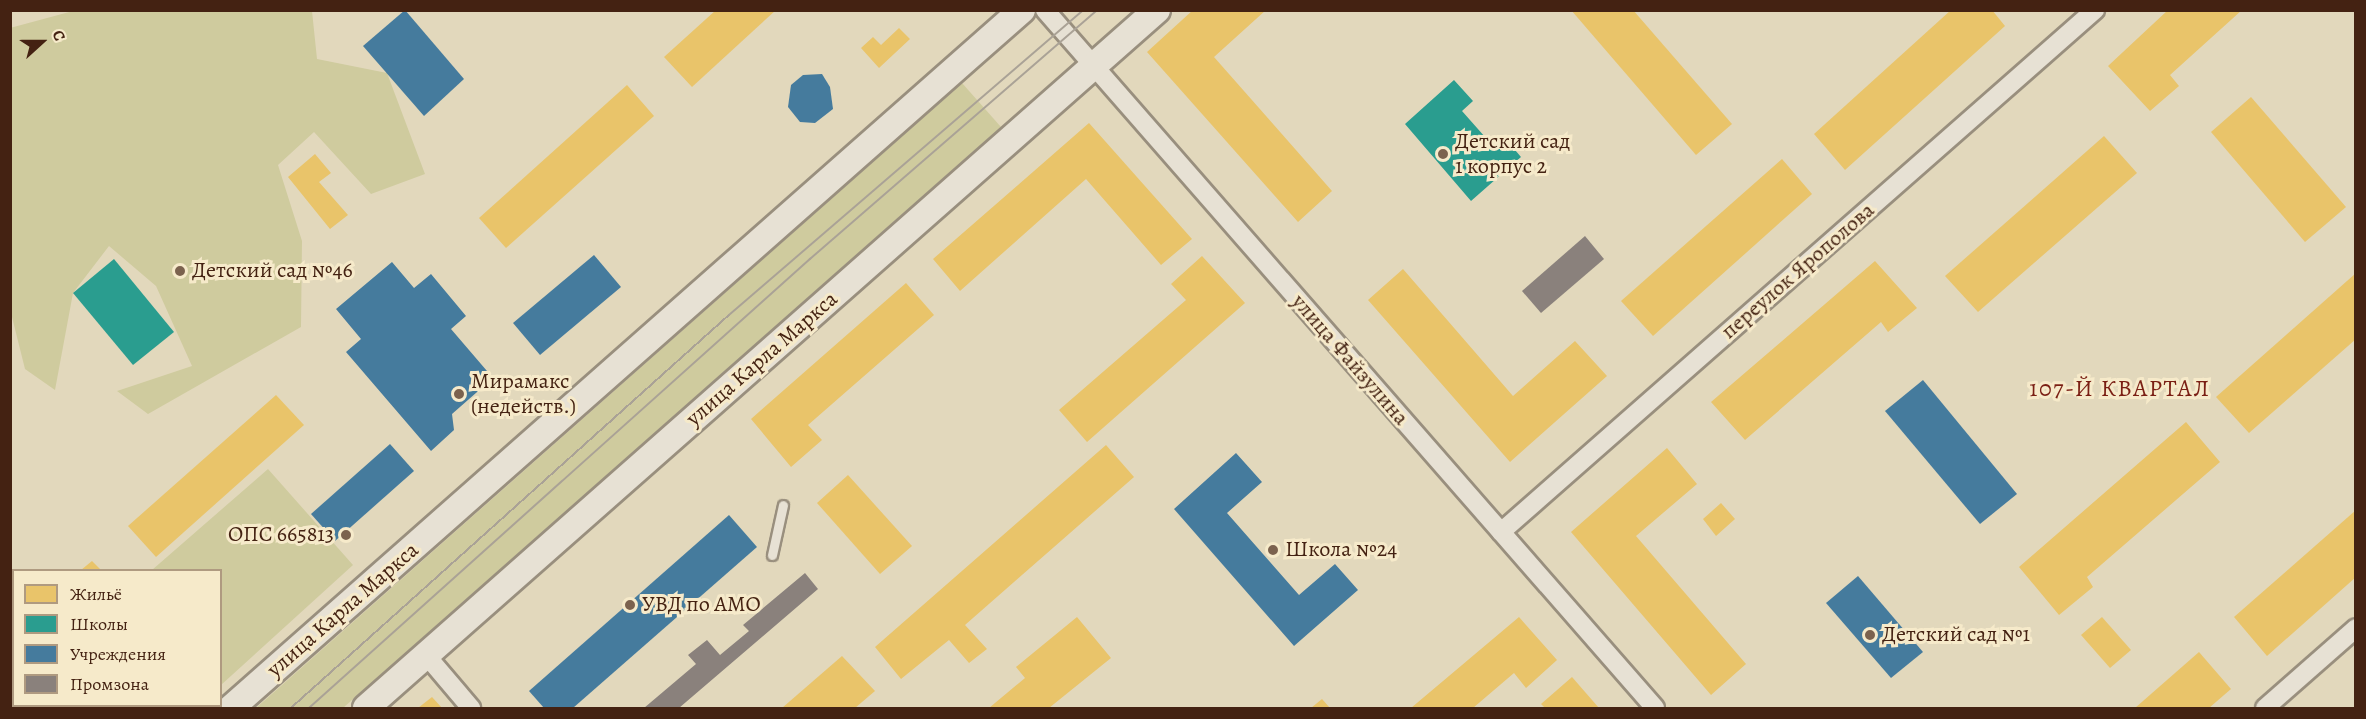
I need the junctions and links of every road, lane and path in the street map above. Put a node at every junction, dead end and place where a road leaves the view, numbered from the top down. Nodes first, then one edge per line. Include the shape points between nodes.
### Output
1 (1022, 10) edge
2 (1045, 10) edge
3 (1157, 10) edge
4 (2096, 10) edge
5 (1093, 67) junction
6 (783, 505) dead end
7 (1501, 532) junction
8 (772, 555) dead end
9 (2355, 628) edge
10 (426, 655) junction
11 (231, 708) edge
12 (366, 708) edge
13 (471, 708) edge
14 (1655, 708) edge
15 (2265, 708) edge

1 - 11 main road, улица Карла Маркса
2 - 5 street, улица Файзулина
3 - 5 main road, улица Карла Маркса
4 - 7 street, переулок Ярополова
5 - 7 street, улица Файзулина
5 - 10 main road, улица Карла Маркса
6 - 8 lane
7 - 14 street, улица Файзулина
9 - 15 street
10 - 12 main road, улица Карла Маркса
10 - 13 street

